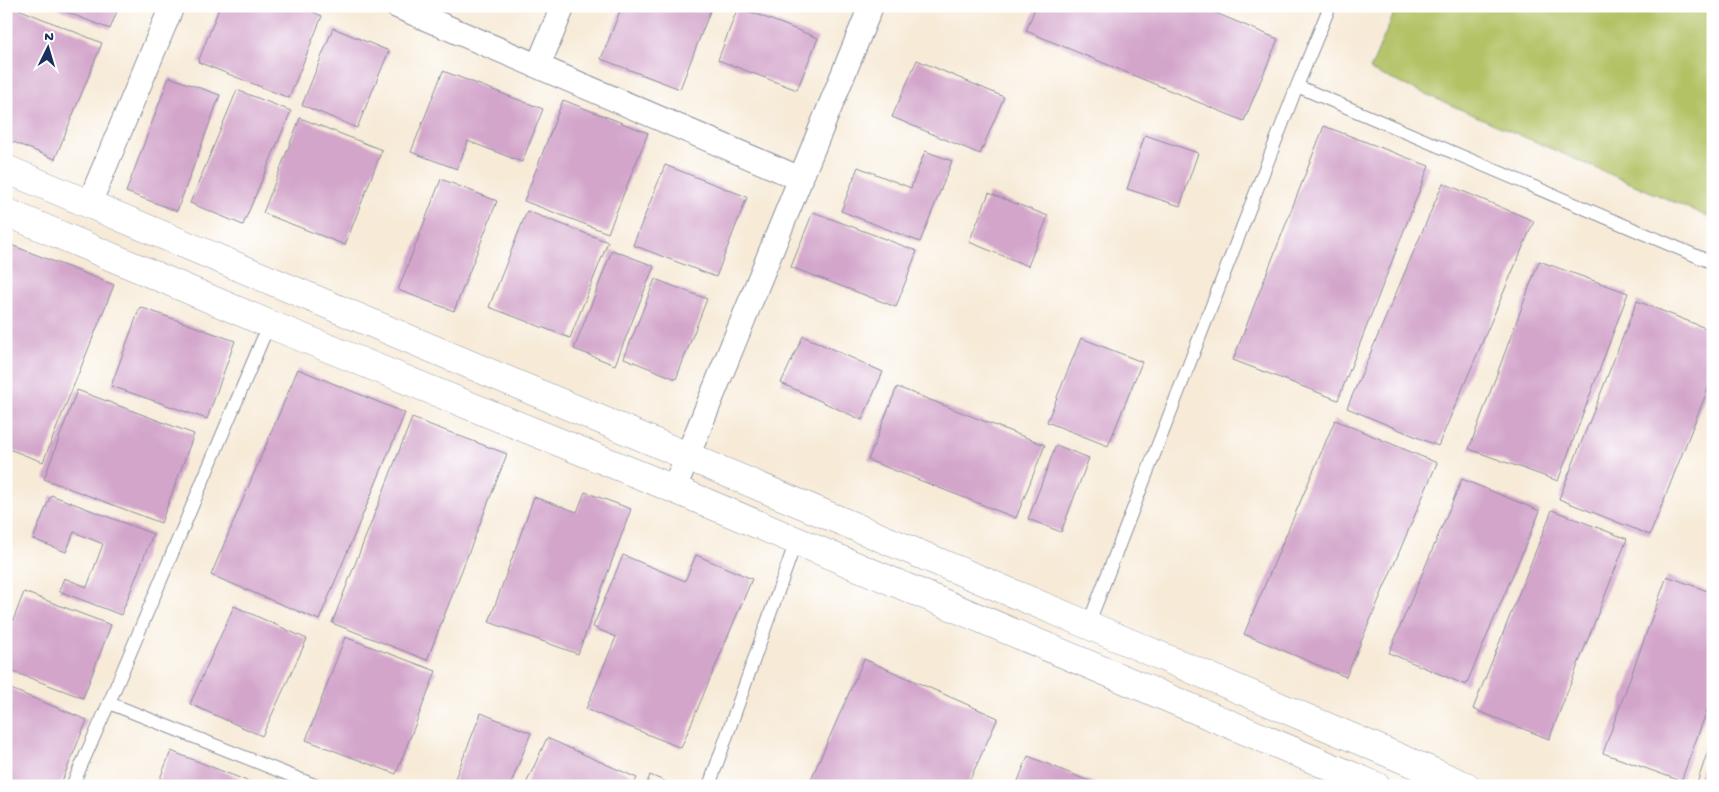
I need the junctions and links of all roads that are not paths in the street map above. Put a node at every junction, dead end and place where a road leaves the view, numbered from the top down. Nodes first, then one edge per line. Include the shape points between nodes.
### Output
1 (172, 6) edge
2 (397, 6) edge
3 (563, 6) edge
4 (871, 6) edge
5 (1330, 6) edge
6 (538, 66) junction
7 (1297, 86) junction
8 (6, 169) edge
9 (801, 179) junction
10 (89, 204) junction
11 (6, 212) edge
12 (1713, 263) edge
13 (268, 324) junction
14 (688, 456) junction
15 (674, 489) junction
16 (796, 542) junction
17 (1088, 625) junction
18 (109, 703) junction
19 (72, 786) edge
20 (317, 786) edge
21 (709, 786) edge
22 (1376, 786) edge
23 (1466, 786) edge

1 - 10 street
2 - 6 street
3 - 6 street
4 - 9 street
5 - 7 lane
6 - 9 street
7 - 12 lane
7 - 17 lane
8 - 10 street
9 - 14 street
10 - 14 street
11 - 13 street
13 - 15 street
13 - 18 lane
14 - 15 street
14 - 17 street
15 - 16 street
16 - 21 lane
16 - 22 street
17 - 23 street
18 - 19 lane
18 - 20 lane

